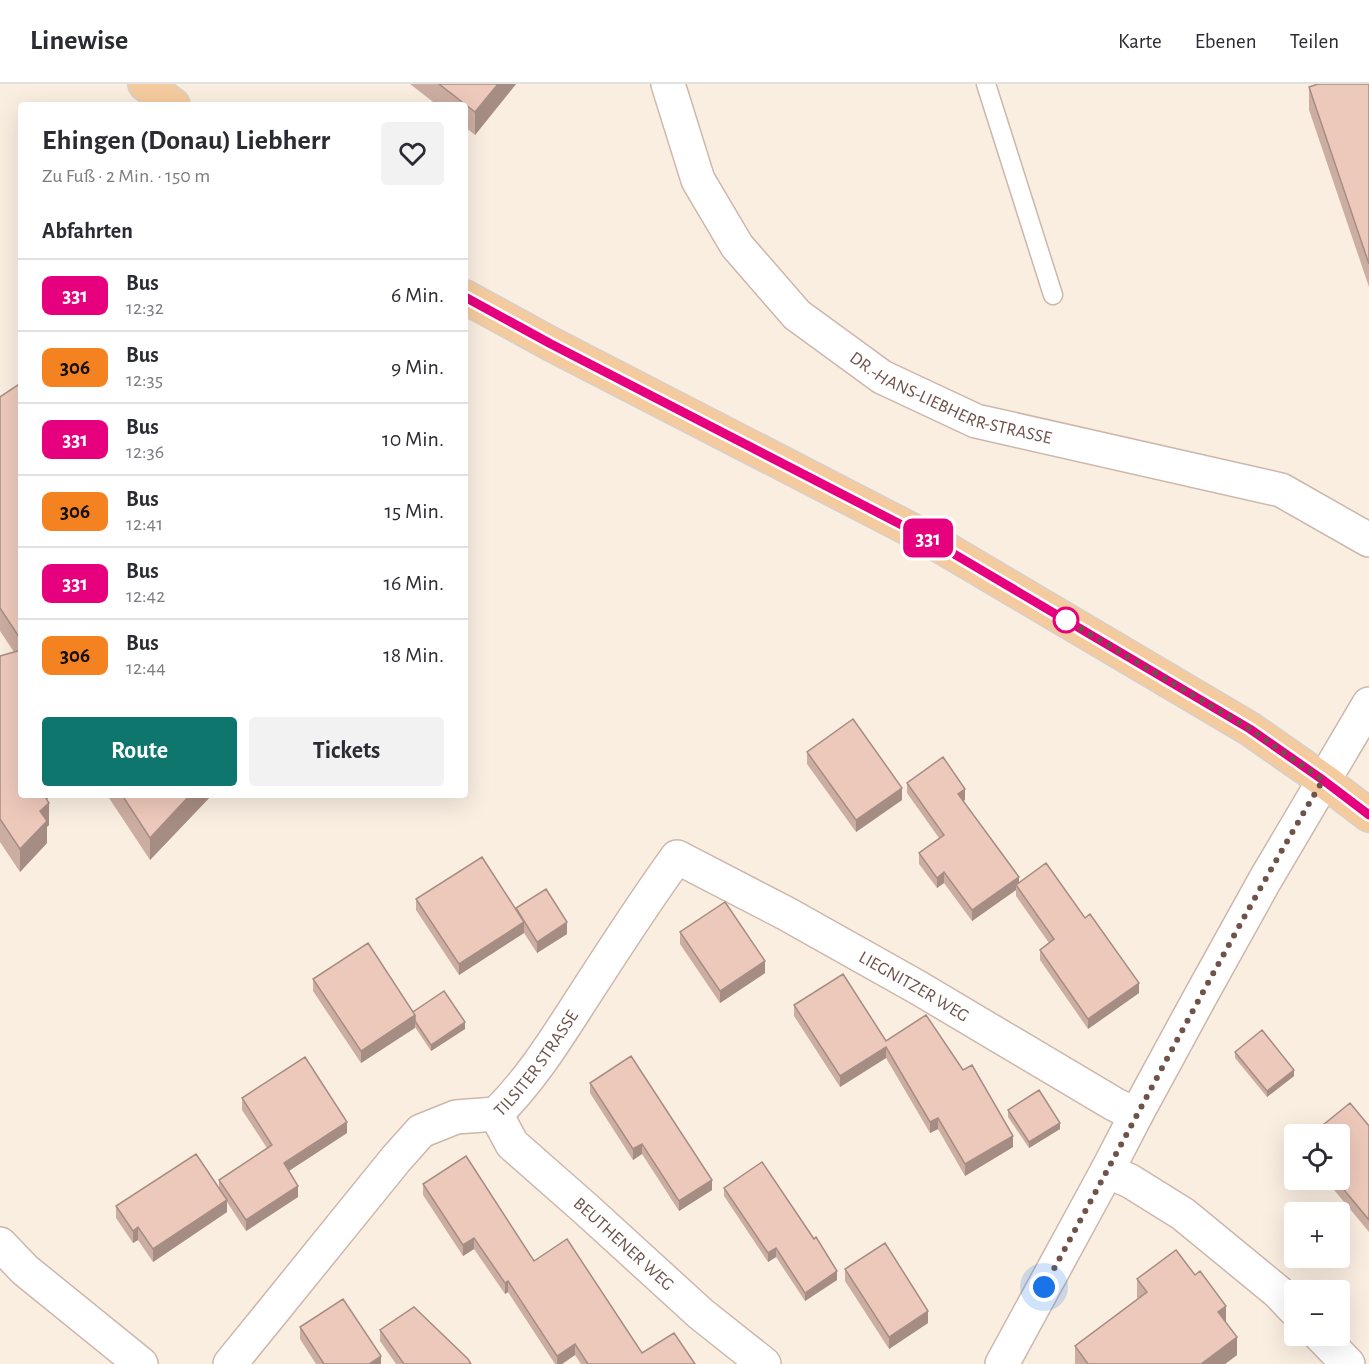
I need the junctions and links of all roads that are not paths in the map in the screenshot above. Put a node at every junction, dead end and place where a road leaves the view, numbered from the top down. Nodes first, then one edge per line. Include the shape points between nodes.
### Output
1 (145, 84) edge
2 (668, 84) edge
3 (986, 84) edge
4 (169, 102) edge
5 (1053, 295) dead end
6 (468, 299) edge
7 (1369, 540) edge
8 (1369, 704) edge
9 (1323, 780) junction
10 (1369, 816) edge
11 (689, 862) joint
12 (496, 1114) junction
13 (1136, 1115) junction
14 (1107, 1171) junction
15 (0, 1244) edge
16 (1284, 1299) edge
17 (1331, 1346) edge
18 (141, 1364) edge
19 (230, 1364) edge
20 (764, 1364) edge
21 (1002, 1364) edge
22 (1348, 1364) edge

1 - 4 main road
2 - 7 street, DR.-HANS-LIEBHERR-STRASSE via 698,180 737,246 797,315 882,377 976,421 1281,490
3 - 5 lane
6 - 9 main road via 927,538 1250,729
8 - 9 street
9 - 10 main road
9 - 13 street
11 - 12 street, TILSITER STRASSE via 677,857 543,1060
11 - 13 street, LIEGNITZER WEG via 797,919
12 - 19 street, TILSITER STRASSE via 456,1117 421,1131
12 - 20 street, BEUTHENER WEG via 512,1144 701,1314
13 - 14 street
14 - 16 street via 1182,1214
14 - 21 street
15 - 18 street via 25,1270
17 - 22 street

